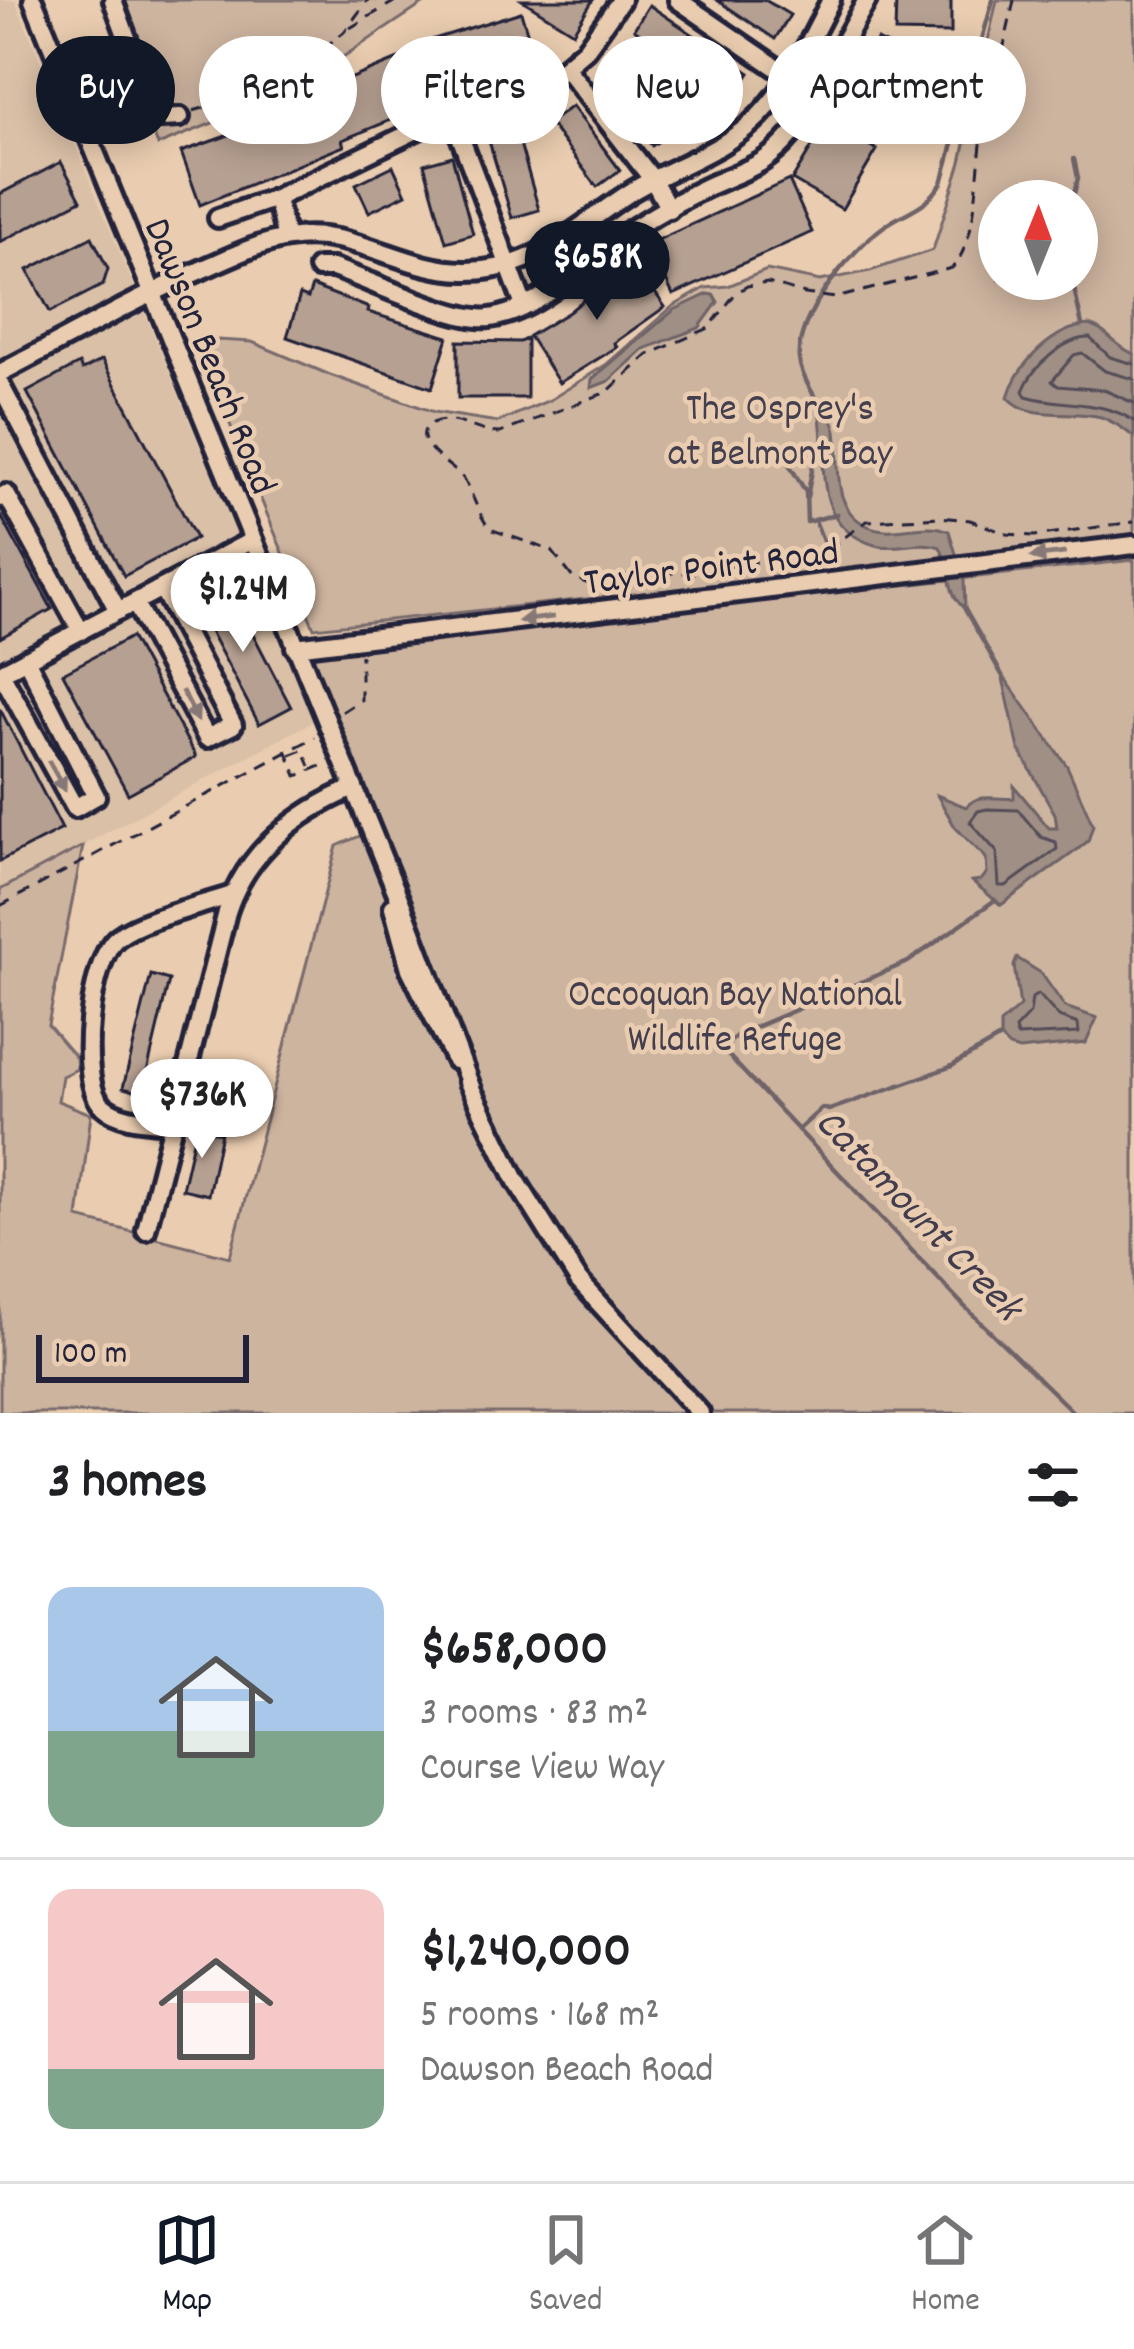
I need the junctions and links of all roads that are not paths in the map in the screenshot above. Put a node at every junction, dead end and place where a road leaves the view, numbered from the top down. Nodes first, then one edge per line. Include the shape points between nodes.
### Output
1 (33, 0) edge
2 (112, 0) edge
3 (621, 0) edge
4 (678, 0) edge
5 (831, 0) edge
6 (867, 0) edge
7 (812, 36) edge
8 (847, 36) edge
9 (767, 61) edge
10 (569, 65) edge
11 (569, 72) edge
12 (767, 107) edge
13 (180, 117) road end
14 (391, 144) edge
15 (463, 144) edge
16 (782, 144) edge
17 (653, 179) junction
18 (276, 198) junction
19 (669, 209) junction
20 (218, 218) dead end
21 (286, 238) junction
22 (357, 241) junction
23 (508, 267) junction
24 (318, 268) dead end
25 (342, 271) junction
26 (152, 292) junction
27 (524, 306) junction
28 (0, 373) edge
29 (0, 383) edge
30 (0, 498) edge
31 (254, 540) junction
32 (1134, 545) edge
33 (162, 588) junction
34 (126, 607) junction
35 (81, 631) junction
36 (295, 647) junction
37 (26, 659) junction
38 (0, 673) edge
39 (354, 788) junction
40 (232, 896) junction
41 (173, 1123) junction
42 (146, 1230) dead end
43 (700, 1413) edge

1 - 26 street, Dawson Beach Road
2 - 13 street via 152,106 162,118
3 - 10 street
4 - 9 street
5 - 7 street
6 - 8 street
11 - 17 street
12 - 17 street via 740,132
14 - 18 street
15 - 23 street
16 - 19 street via 765,162
17 - 19 street
17 - 23 street via 554,247
18 - 20 street
18 - 21 street
19 - 27 street
21 - 22 street
21 - 26 street
22 - 23 street via 448,271
22 - 25 street
23 - 27 street
24 - 25 street
25 - 27 street via 465,316 489,319
26 - 28 street
26 - 31 street, Dawson Beach Road
29 - 34 street
30 - 35 street via 6,494
31 - 33 street
31 - 36 street, Dawson Beach Road
32 -> 36 street, Taylor Point Road
33 - 34 street
34 -> 33 street via 207,738 233,725
34 - 35 street
35 - 37 street
36 - 39 street, Dawson Beach Road
37 - 38 street
38 -> 37 street via 75,808 96,796
39 - 40 street via 279,834
39 - 43 street, Dawson Beach Road via 410,969 516,1180 579,1280
40 - 41 street
40 - 41 street via 126,933 101,961 89,1046 93,1094 122,1116
41 - 42 street

